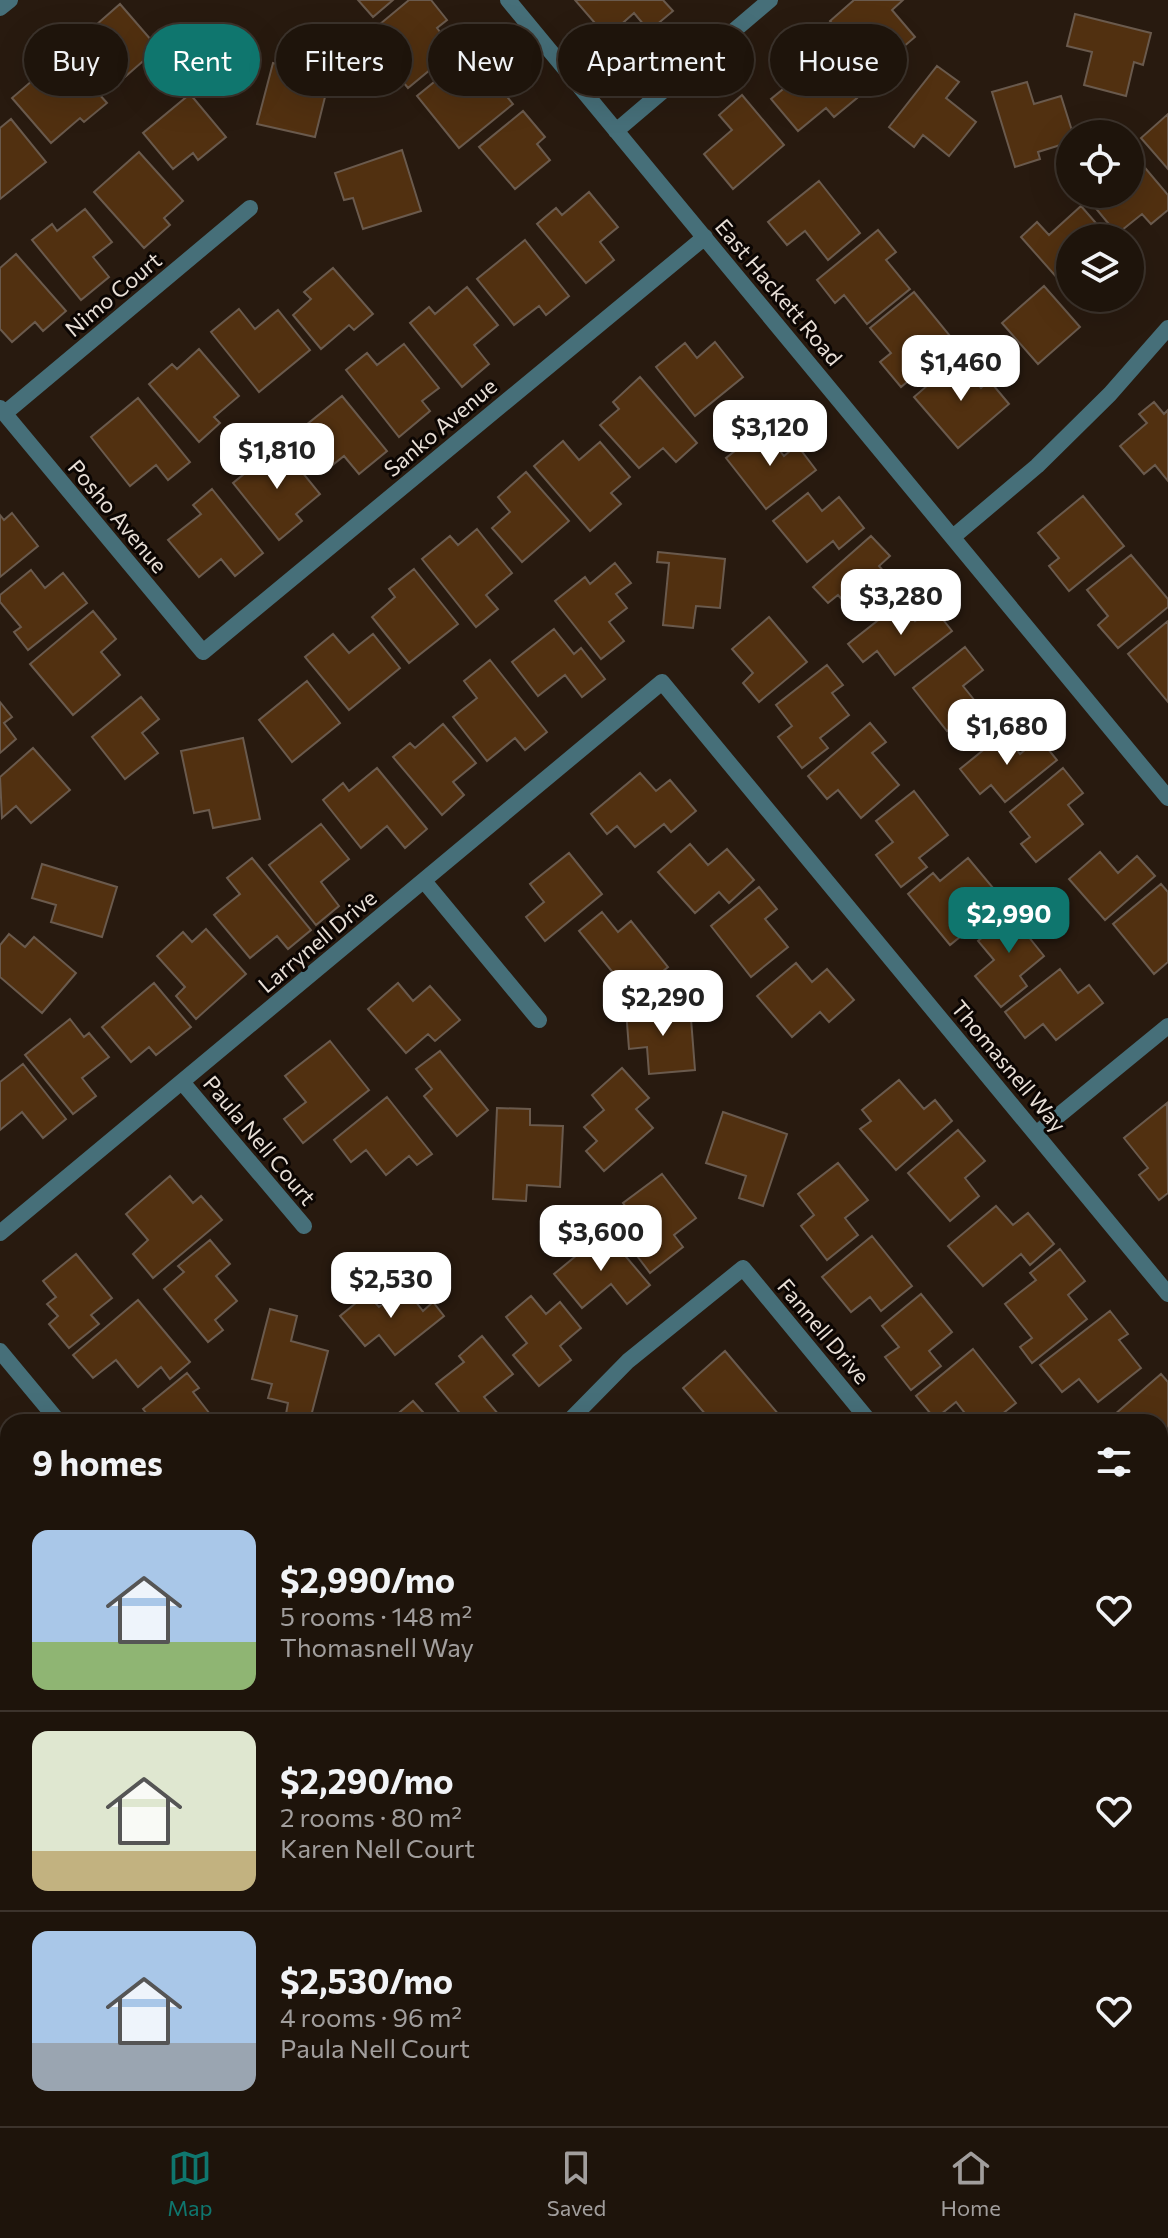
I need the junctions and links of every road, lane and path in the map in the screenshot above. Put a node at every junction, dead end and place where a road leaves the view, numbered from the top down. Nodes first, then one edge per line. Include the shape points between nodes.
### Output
1 (10, 0) edge
2 (508, 0) edge
3 (770, 0) edge
4 (0, 8) edge
5 (616, 131) junction
6 (250, 208) dead end
7 (705, 237) junction
8 (1168, 328) edge
9 (2, 411) edge
10 (953, 537) junction
11 (203, 652) joint
12 (662, 682) joint
13 (1168, 798) edge
14 (424, 881) junction
15 (539, 1020) dead end
16 (1168, 1026) edge
17 (182, 1082) junction
18 (1036, 1134) junction
19 (304, 1226) dead end
20 (0, 1233) edge
21 (1168, 1294) edge
22 (0, 1351) edge
23 (52, 1414) edge
24 (576, 1414) edge
25 (863, 1414) edge

1 - 4 street
2 - 5 street, East Hackett Road
3 - 5 street
5 - 7 street, East Hackett Road
6 - 9 street, Nimo Court
7 - 10 street, East Hackett Road
7 - 11 street, Sanko Avenue
8 - 10 street via 1037,466
9 - 11 street, Posho Avenue
10 - 13 street, East Hackett Road
12 - 14 street, Larrynell Drive
12 - 18 street, Thomasnell Way
14 - 15 street
14 - 17 street, Larrynell Drive
16 - 18 street
17 - 19 street, Paula Nell Court
17 - 20 street, Larrynell Drive
18 - 21 street, Thomasnell Way
22 - 23 street
24 - 25 street, Fannell Drive via 628,1361 743,1268

